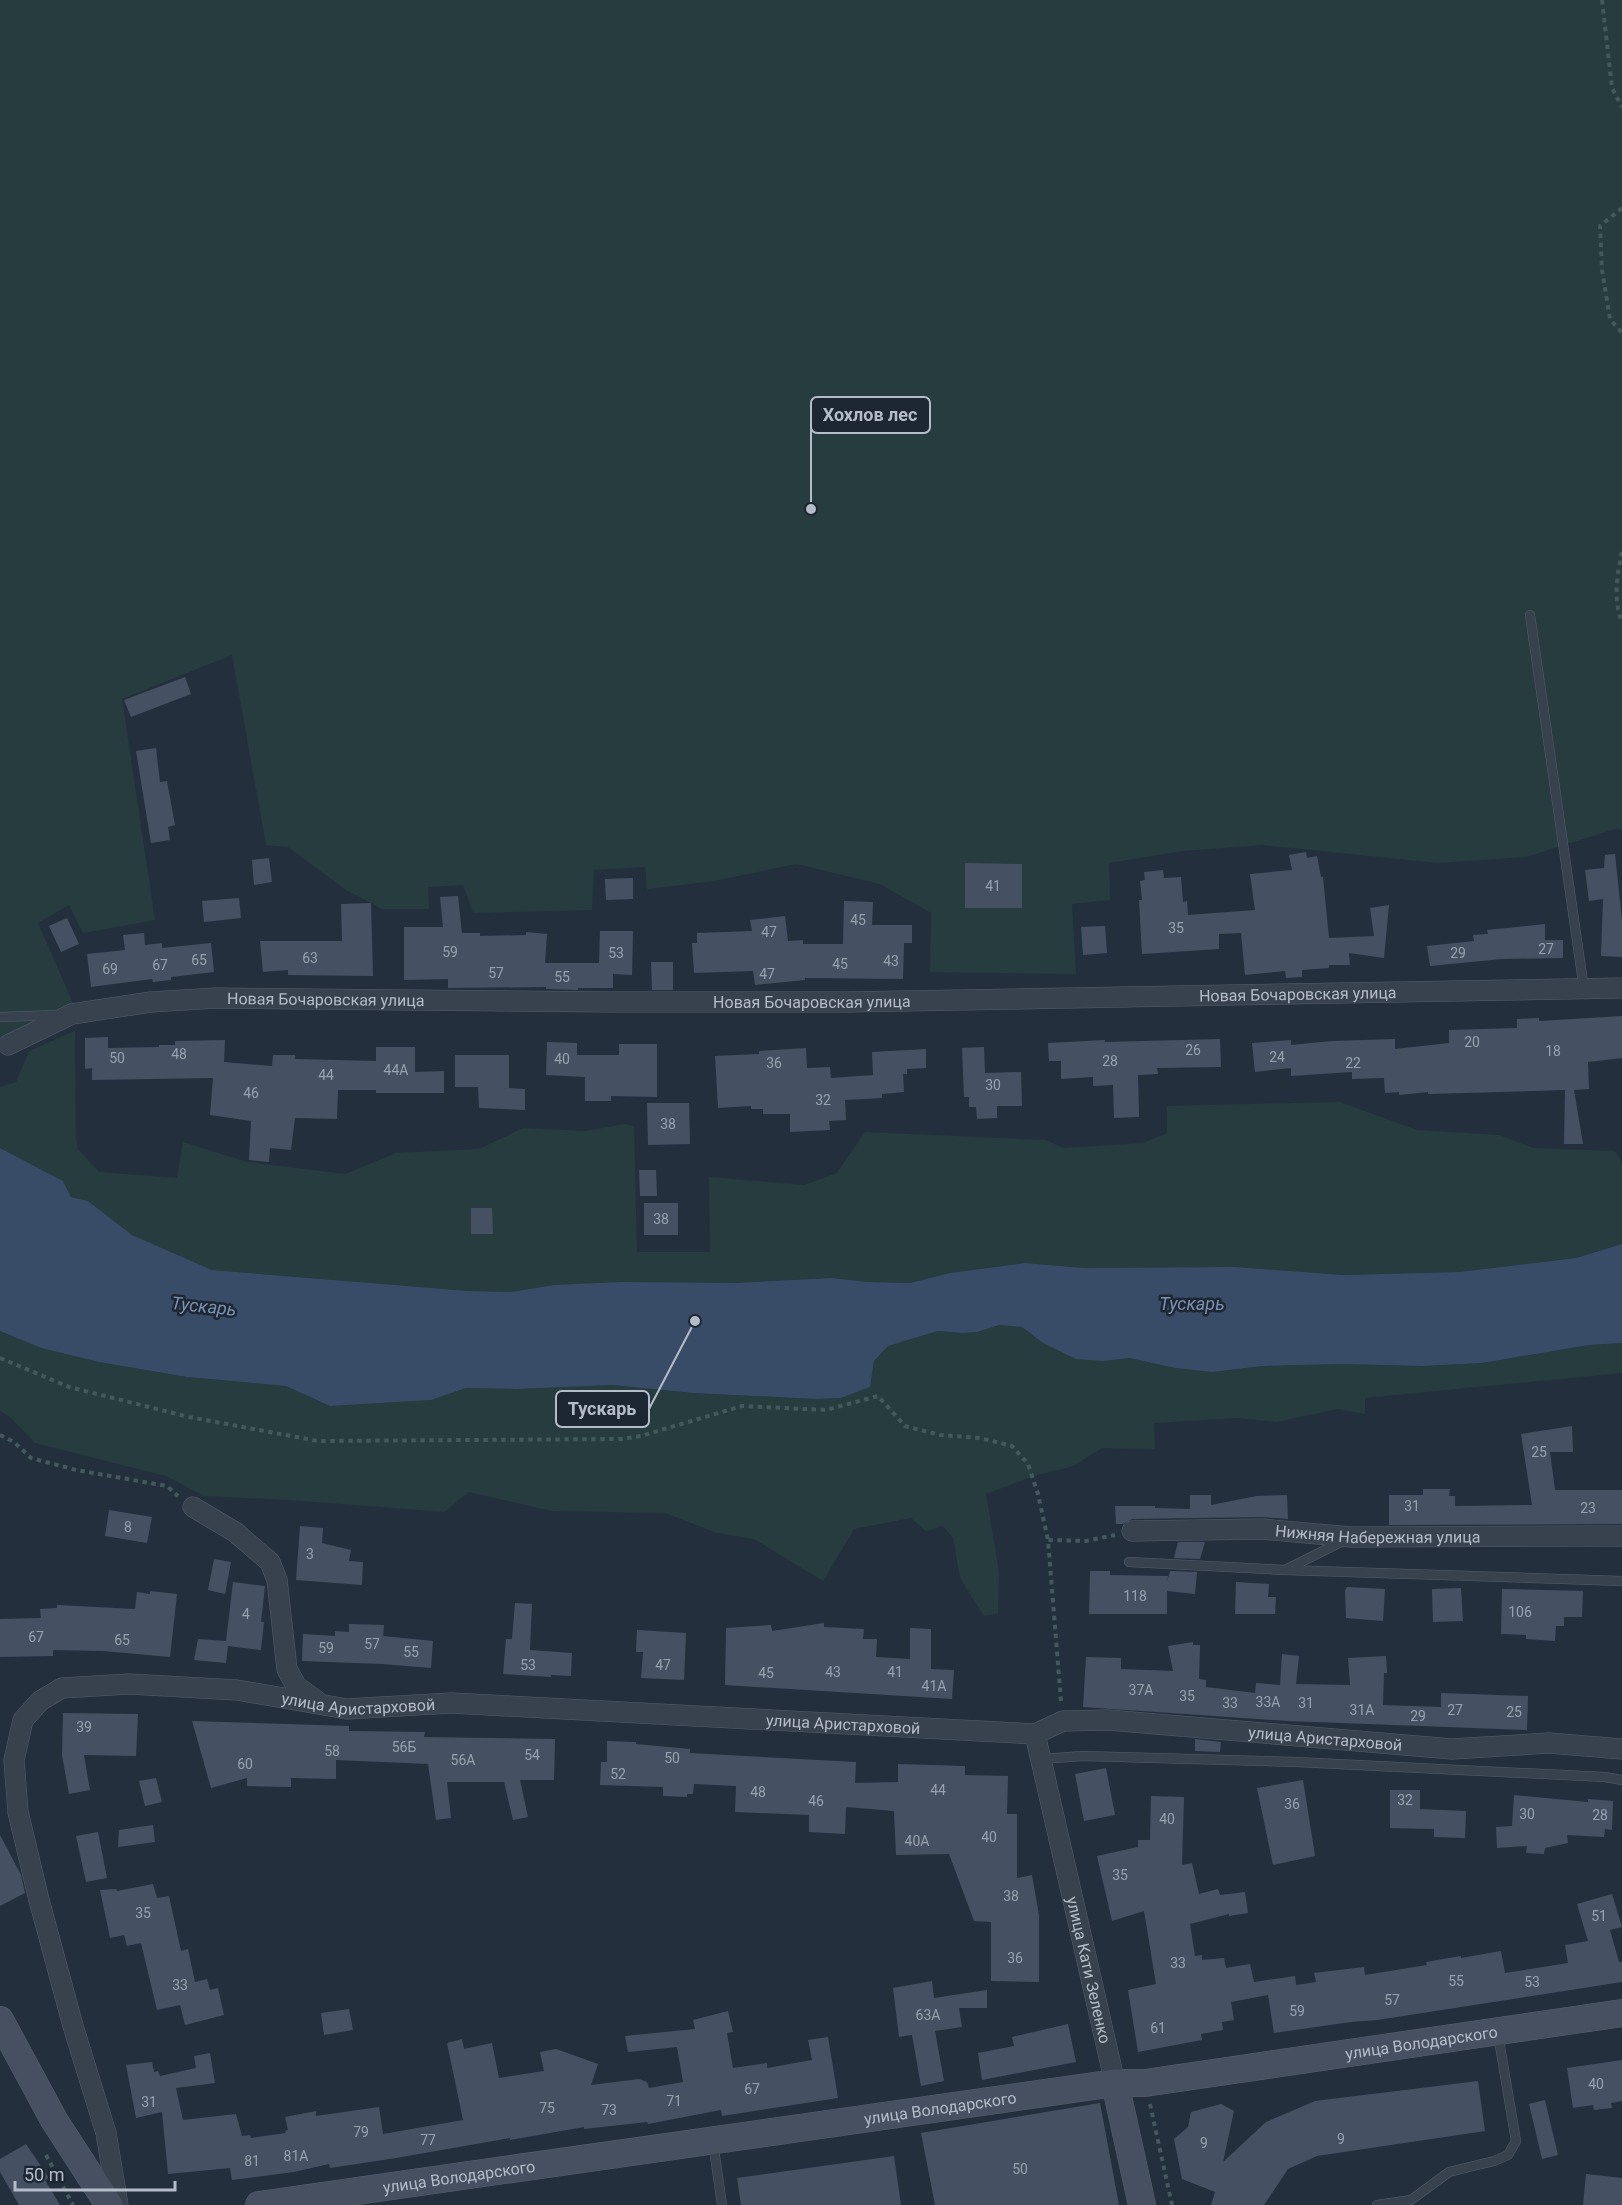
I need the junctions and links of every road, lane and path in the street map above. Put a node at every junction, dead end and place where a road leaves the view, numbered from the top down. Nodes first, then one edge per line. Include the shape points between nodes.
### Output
1 (1602, 0) edge
2 (1622, 108) edge
3 (1622, 208) edge
4 (1622, 333) edge
5 (1622, 552) edge
6 (1530, 615) dead end
7 (1622, 622) edge
8 (1622, 988) edge
9 (1584, 989) junction
10 (72, 1014) junction
11 (0, 1017) edge
12 (8, 1045) dead end
13 (0, 1358) edge
14 (0, 1435) edge
15 (193, 1507) joint
16 (1132, 1531) joint
17 (1622, 1536) edge
18 (1351, 1537) junction
19 (1048, 1540) junction
20 (1129, 1562) dead end
21 (1285, 1570) junction
22 (1622, 1581) edge
23 (1061, 1702) dead end
24 (322, 1704) junction
25 (1035, 1734) junction
26 (1622, 1749) edge
27 (1041, 1759) junction
28 (1622, 1780) edge
29 (1622, 2013) edge
30 (0, 2020) edge
31 (1497, 2031) junction
32 (1114, 2083) junction
33 (1145, 2083) junction
34 (712, 2139) junction
35 (56, 2174) dead end
36 (73, 2205) edge
37 (109, 2205) edge
38 (118, 2205) edge
39 (259, 2205) edge
40 (722, 2205) edge
41 (1142, 2205) edge
42 (1172, 2205) edge
43 (1377, 2205) edge

1 - 2 path via 1612,88
3 - 4 path via 1600,226 1610,319
5 - 7 path via 1617,611
6 - 9 lane
8 - 9 street, Новая Бочаровская улица
9 - 10 street, Новая Бочаровская улица via 846,1002 216,998 151,1002
10 - 11 lane
10 - 12 street, Новая Бочаровская улица
13 - 19 path via 69,1387 189,1417 318,1441 621,1439 742,1406 826,1410 878,1396 905,1426 1012,1446 1028,1464
14 - 15 path via 31,1458 167,1486
15 - 24 street via 235,1532 270,1562 277,1580 287,1669 296,1686
16 - 18 street, Нижняя Набережная улица via 1262,1529
16 - 19 path via 1086,1542
17 - 18 street, Нижняя Набережная улица
18 - 21 lane
19 - 23 path
20 - 21 lane
21 - 22 lane
24 - 25 street, улица Аристарховой via 347,1709 451,1703
24 - 38 street, улица Аристарховой via 237,1690 129,1684 62,1688 40,1701 23,1720 14,1760 18,1812 54,1957 106,2133
25 - 26 street, улица Аристарховой via 1063,1721 1108,1720 1452,1749 1549,1743
25 - 27 street, улица Кати Зеленко
27 - 28 lane via 1083,1756 1296,1762
27 - 32 street, улица Кати Зеленко
29 - 31 street, улица Володарского
30 - 37 street via 54,2120
31 - 33 street, улица Володарского
31 - 43 lane via 1515,2141 1508,2155 1449,2172 1411,2200
32 - 33 street, улица Володарского
32 - 34 street, улица Володарского
32 - 41 street, улица Кати Зеленко
33 - 42 path
34 - 39 street, улица Володарского
34 - 40 lane
35 - 36 path

